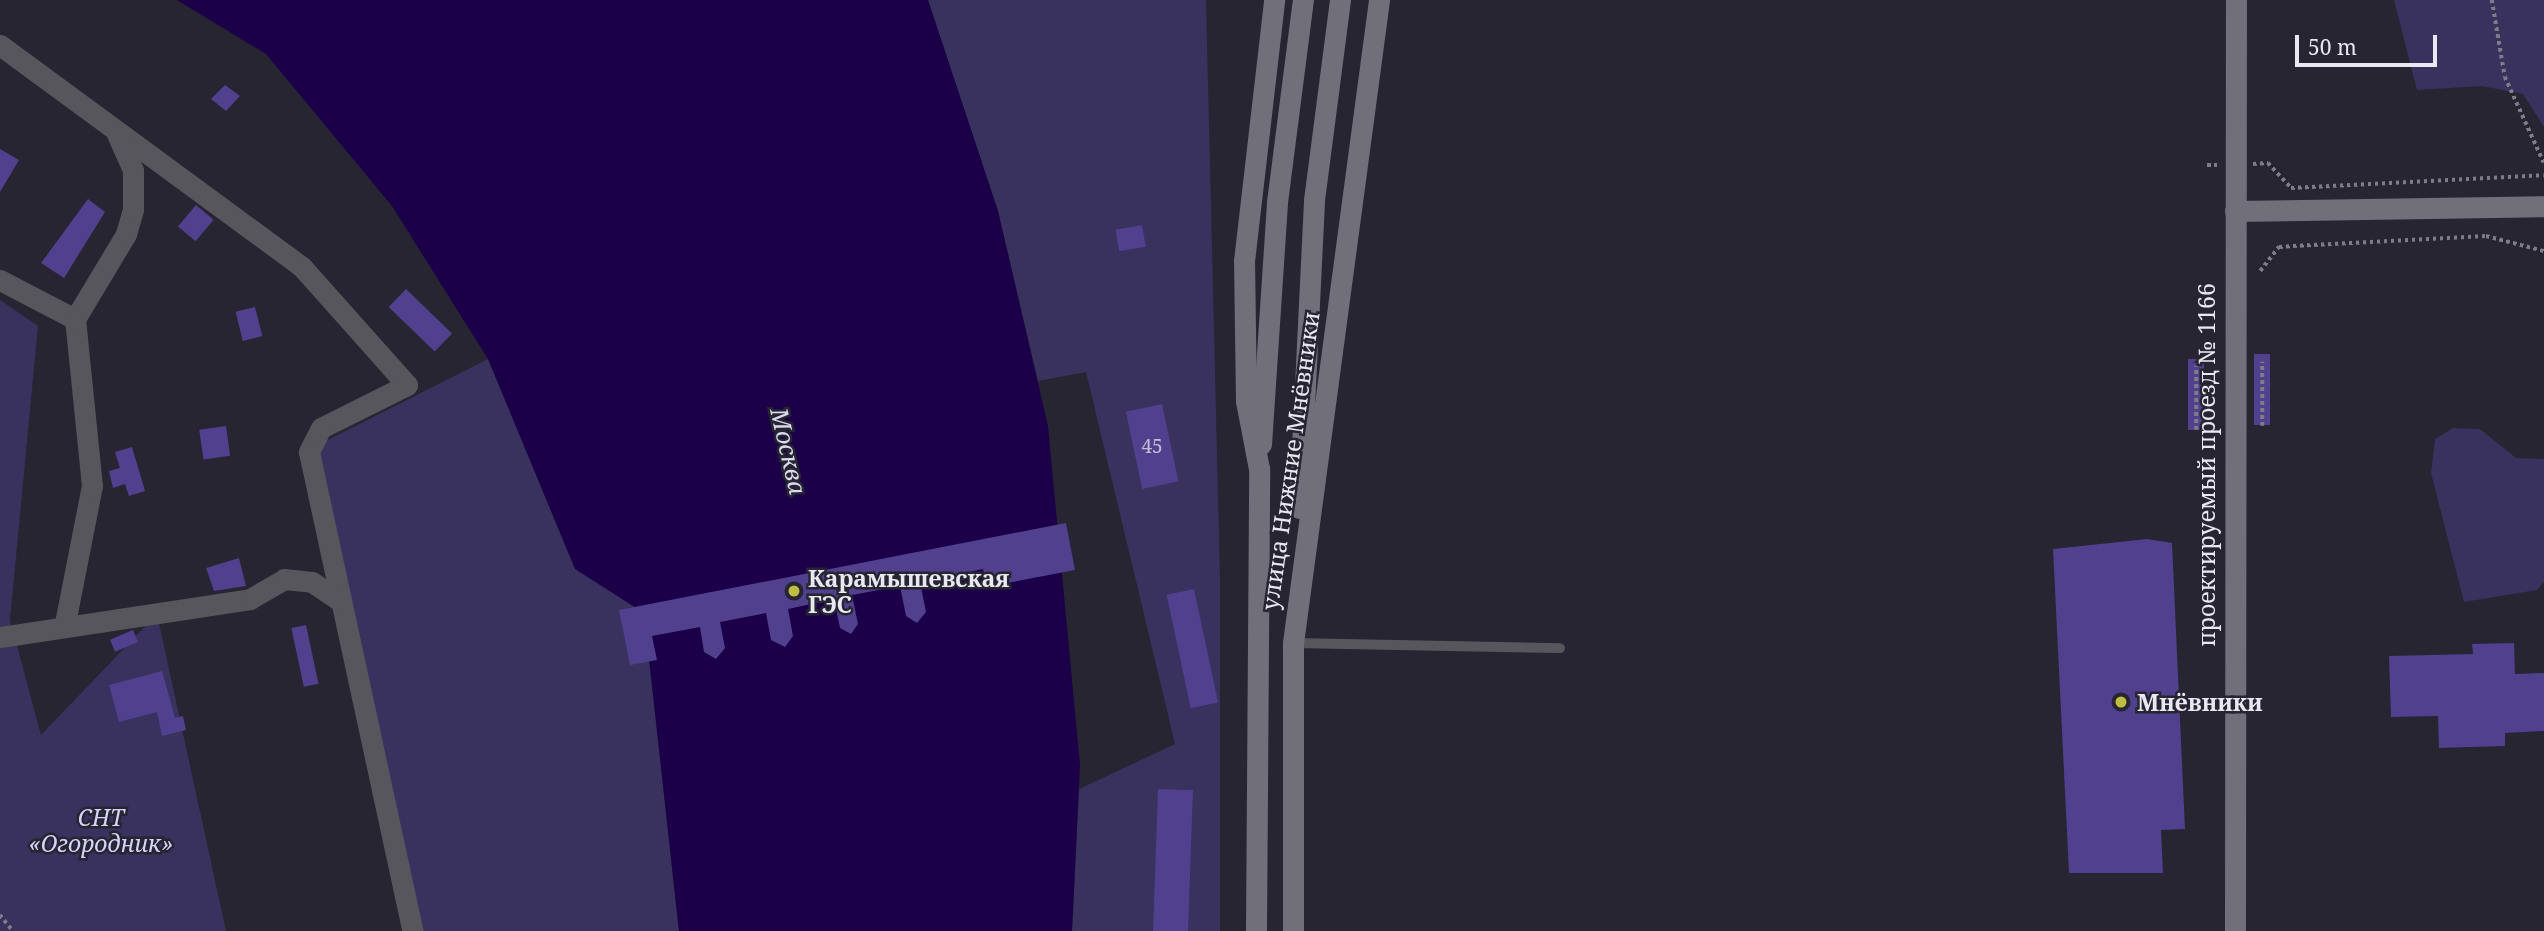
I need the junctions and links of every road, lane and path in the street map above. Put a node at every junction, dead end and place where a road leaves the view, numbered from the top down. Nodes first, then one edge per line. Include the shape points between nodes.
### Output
1 (1274, 0) edge
2 (1304, 0) edge
3 (1340, 0) edge
4 (1379, 0) edge
5 (2236, 0) edge
6 (2492, 0) edge
7 (0, 45) edge
8 (111, 127) junction
9 (2544, 163) edge
10 (2207, 165) dead end
11 (2235, 165) junction
12 (2542, 175) edge
13 (2543, 206) edge
14 (2235, 211) junction
15 (2544, 251) edge
16 (2259, 271) dead end
17 (0, 279) edge
18 (75, 319) junction
19 (2262, 362) dead end
20 (2196, 366) dead end
21 (2262, 426) dead end
22 (2196, 430) dead end
23 (1259, 470) junction
24 (339, 600) junction
25 (1297, 601) junction
26 (65, 623) junction
27 (0, 637) edge
28 (1293, 643) junction
29 (1560, 648) dead end
30 (0, 915) edge
31 (13, 931) edge
32 (413, 931) edge
33 (1256, 931) edge
34 (1293, 931) edge
35 (2235, 931) edge

1 - 23 main road, улица Нижние Мнёвники via 1244,261 1246,401
2 - 23 main road via 1277,202
3 - 25 main road via 1314,200
4 - 25 main road, улица Нижние Мнёвники
5 - 11 main road, проектируемый проезд № 1166
6 - 9 path via 2505,77
7 - 8 street
8 - 18 street via 133,170 133,209 126,234
8 - 24 street via 302,267 408,385 321,428 311,441
10 - 11 path
11 - 12 path via 2268,163 2291,188
11 - 14 main road, проектируемый проезд № 1166
13 - 14 main road
14 - 35 main road, проектируемый проезд № 1166
15 - 16 path via 2486,236 2279,247
17 - 18 street
18 - 26 street via 92,486
19 - 21 path
20 - 22 path
23 - 33 main road, улица Нижние Мнёвники
24 - 26 street via 312,582 284,579 250,600
24 - 32 street
25 - 28 main road, улица Нижние Мнёвники
26 - 27 street
28 - 29 lane
28 - 34 main road, улица Нижние Мнёвники
30 - 31 path

